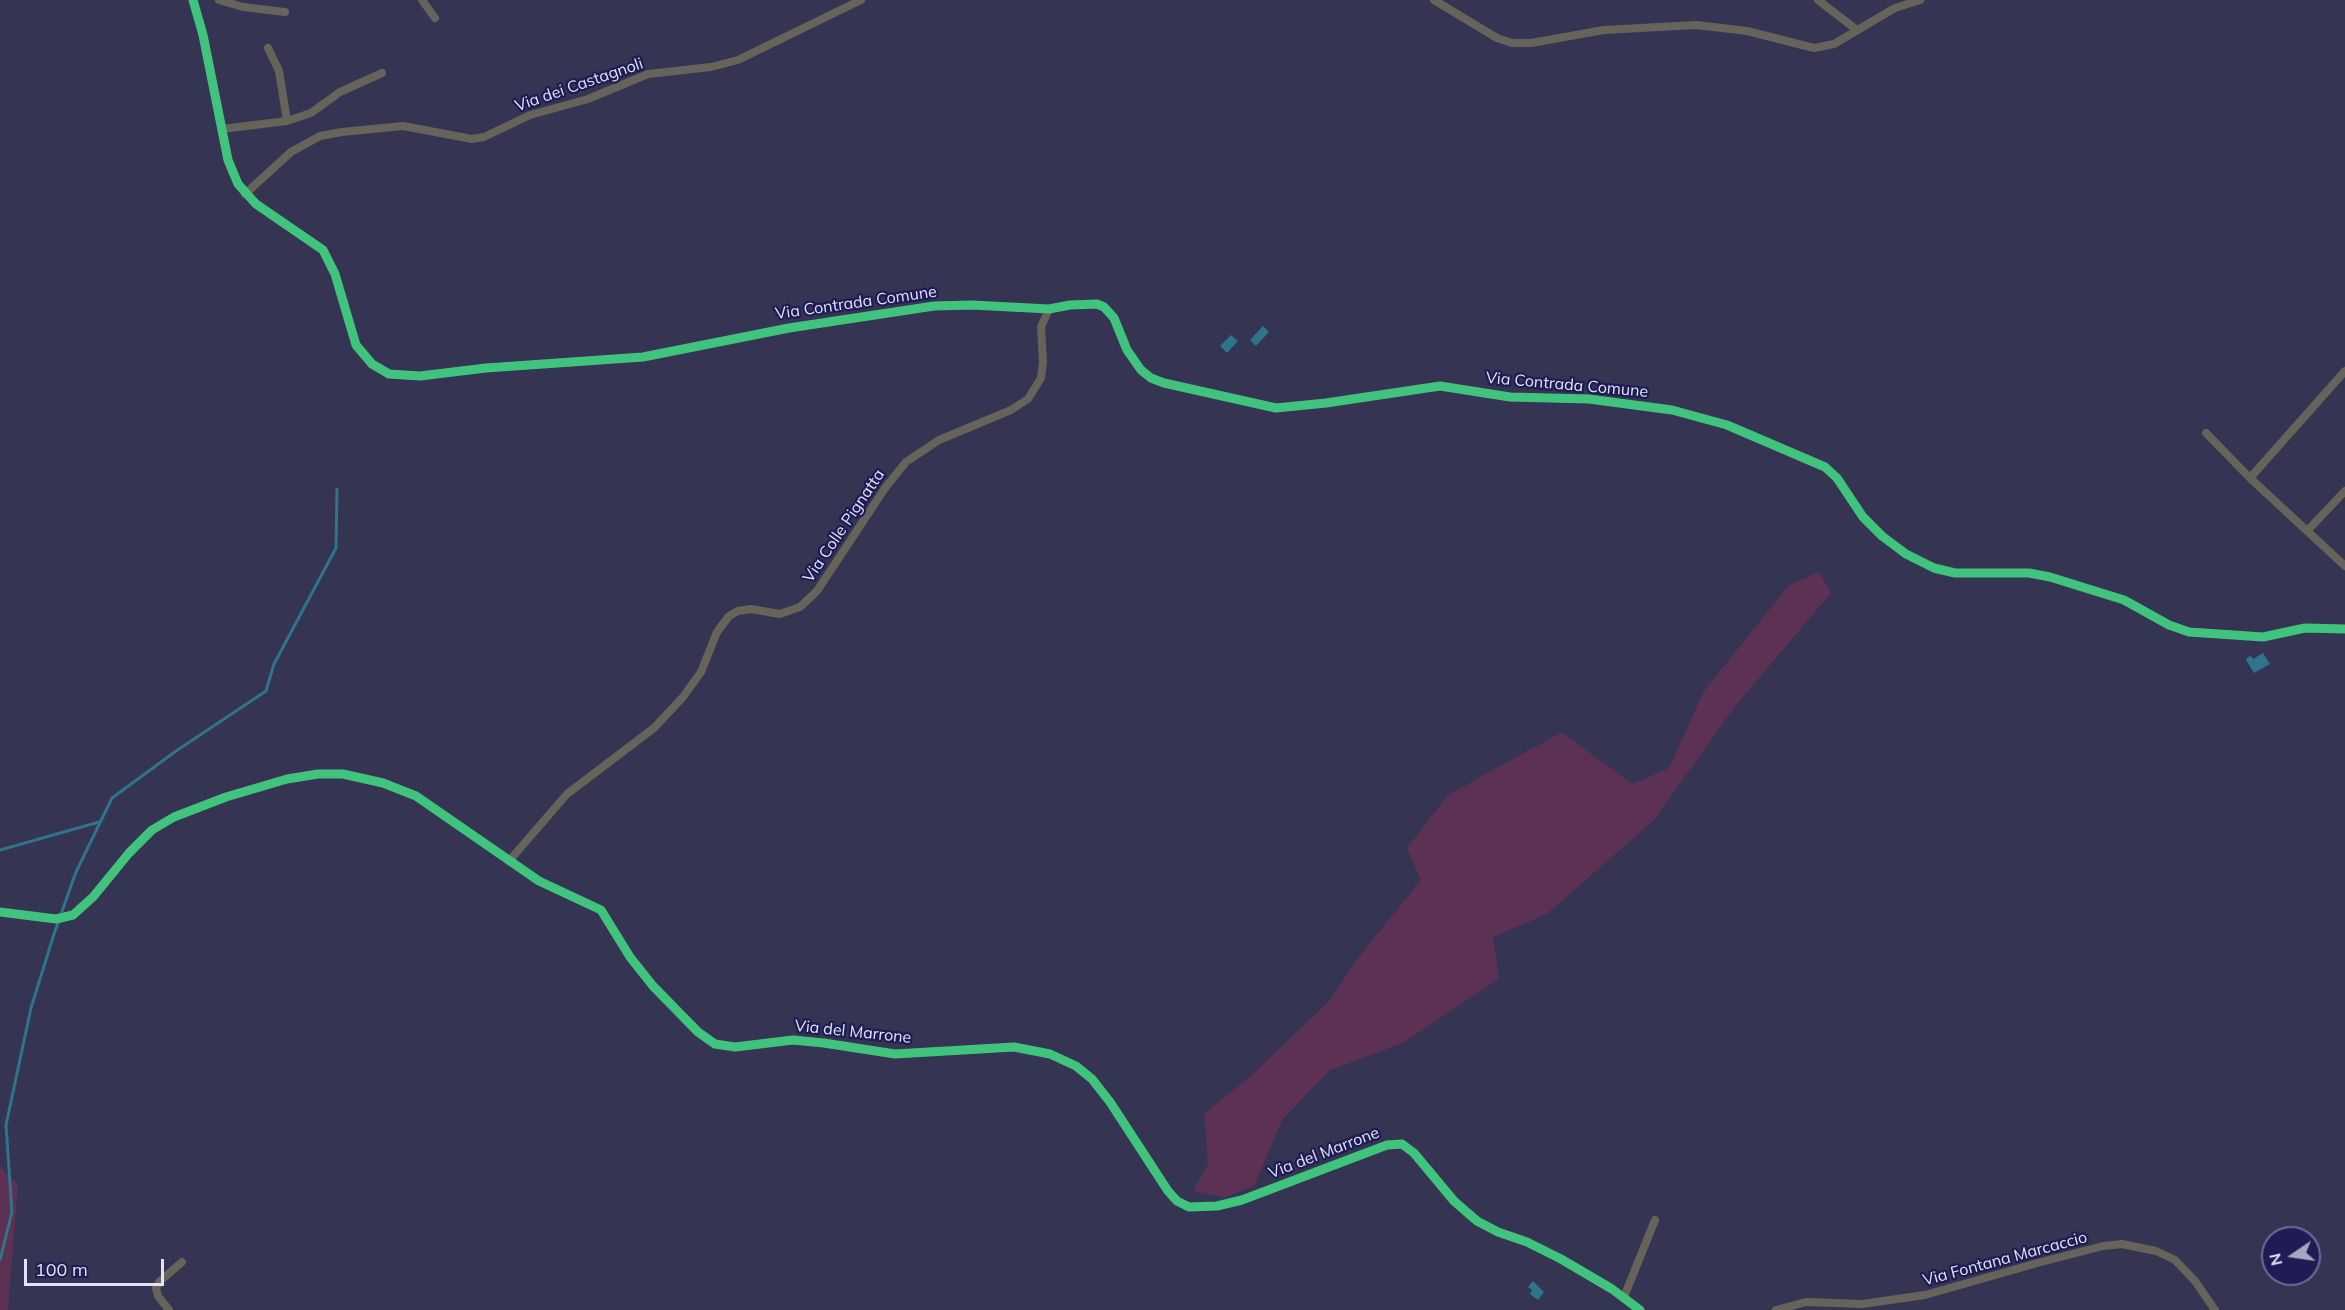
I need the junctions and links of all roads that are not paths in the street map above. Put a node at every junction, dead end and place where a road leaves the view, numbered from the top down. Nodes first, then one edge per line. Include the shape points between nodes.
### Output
1 (193, 0) edge
2 (219, 0) edge
3 (422, 0) edge
4 (861, 0) edge
5 (1434, 0) edge
6 (1818, 0) edge
7 (1920, 0) edge
8 (285, 12) dead end
9 (435, 18) dead end
10 (1857, 30) junction
11 (268, 48) dead end
12 (382, 73) dead end
13 (287, 122) junction
14 (222, 129) junction
15 (245, 194) junction
16 (1049, 309) junction
17 (2345, 371) edge
18 (2206, 434) dead end
19 (2250, 478) junction
20 (2345, 491) edge
21 (2307, 531) junction
22 (2345, 566) edge
23 (2345, 629) edge
24 (509, 861) junction
25 (0, 912) edge
26 (1655, 1220) dead end
27 (182, 1262) dead end
28 (1624, 1297) junction
29 (169, 1310) edge
30 (1640, 1310) edge
31 (1776, 1310) edge
32 (2215, 1310) edge

1 - 14 street, Via Contrada Comune
2 - 8 street
3 - 9 street
4 - 15 street, Via dei Castagnoli via 738,60 648,74 595,97 530,115 484,137 469,138 403,126 325,135 291,152
5 - 10 street via 1497,38 1517,44 1604,30 1696,25 1747,31 1816,48 1834,44
6 - 10 street
7 - 10 street via 1894,8
11 - 13 street via 279,71
12 - 13 street via 340,92 311,113
13 - 14 street
14 - 15 street, Via Contrada Comune via 230,166
15 - 16 street, Via Contrada Comune via 323,250 358,349 378,369 398,376 644,357 789,328 925,307
16 - 23 street, Via Contrada Comune via 1101,305 1116,322 1137,364 1151,378 1269,407 1299,407 1446,386 1510,398 1604,400 1684,412 1727,425 1825,467 1878,532 1906,554 1934,568 1955,573 2050,577 2124,600 2189,632 2263,637 2301,629
16 - 24 street, Via Colle Pignatta via 1041,327 1041,378 1028,399 939,440 906,462 817,591 800,607 780,614 746,609 729,616 717,632 701,672 683,697 654,728 567,794
17 - 19 street
18 - 19 street
19 - 21 street
20 - 21 street
21 - 22 street
24 - 25 street, Via del Marrone via 402,789 350,775 318,774 248,789 169,819 144,838 93,897 69,917
24 - 28 street, Via del Marrone via 547,885 601,910 653,986 715,1044 735,1047 793,1040 895,1054 1014,1047 1050,1054 1080,1068 1092,1080 1168,1191 1189,1207 1236,1202 1387,1144 1402,1144 1477,1221 1556,1256
26 - 28 street
27 - 29 street via 156,1288
28 - 30 street, Via del Marrone
31 - 32 street, Via Fontana Marcaccio via 1806,1302 1868,1304 1911,1298 2103,1246 2126,1244 2175,1260

